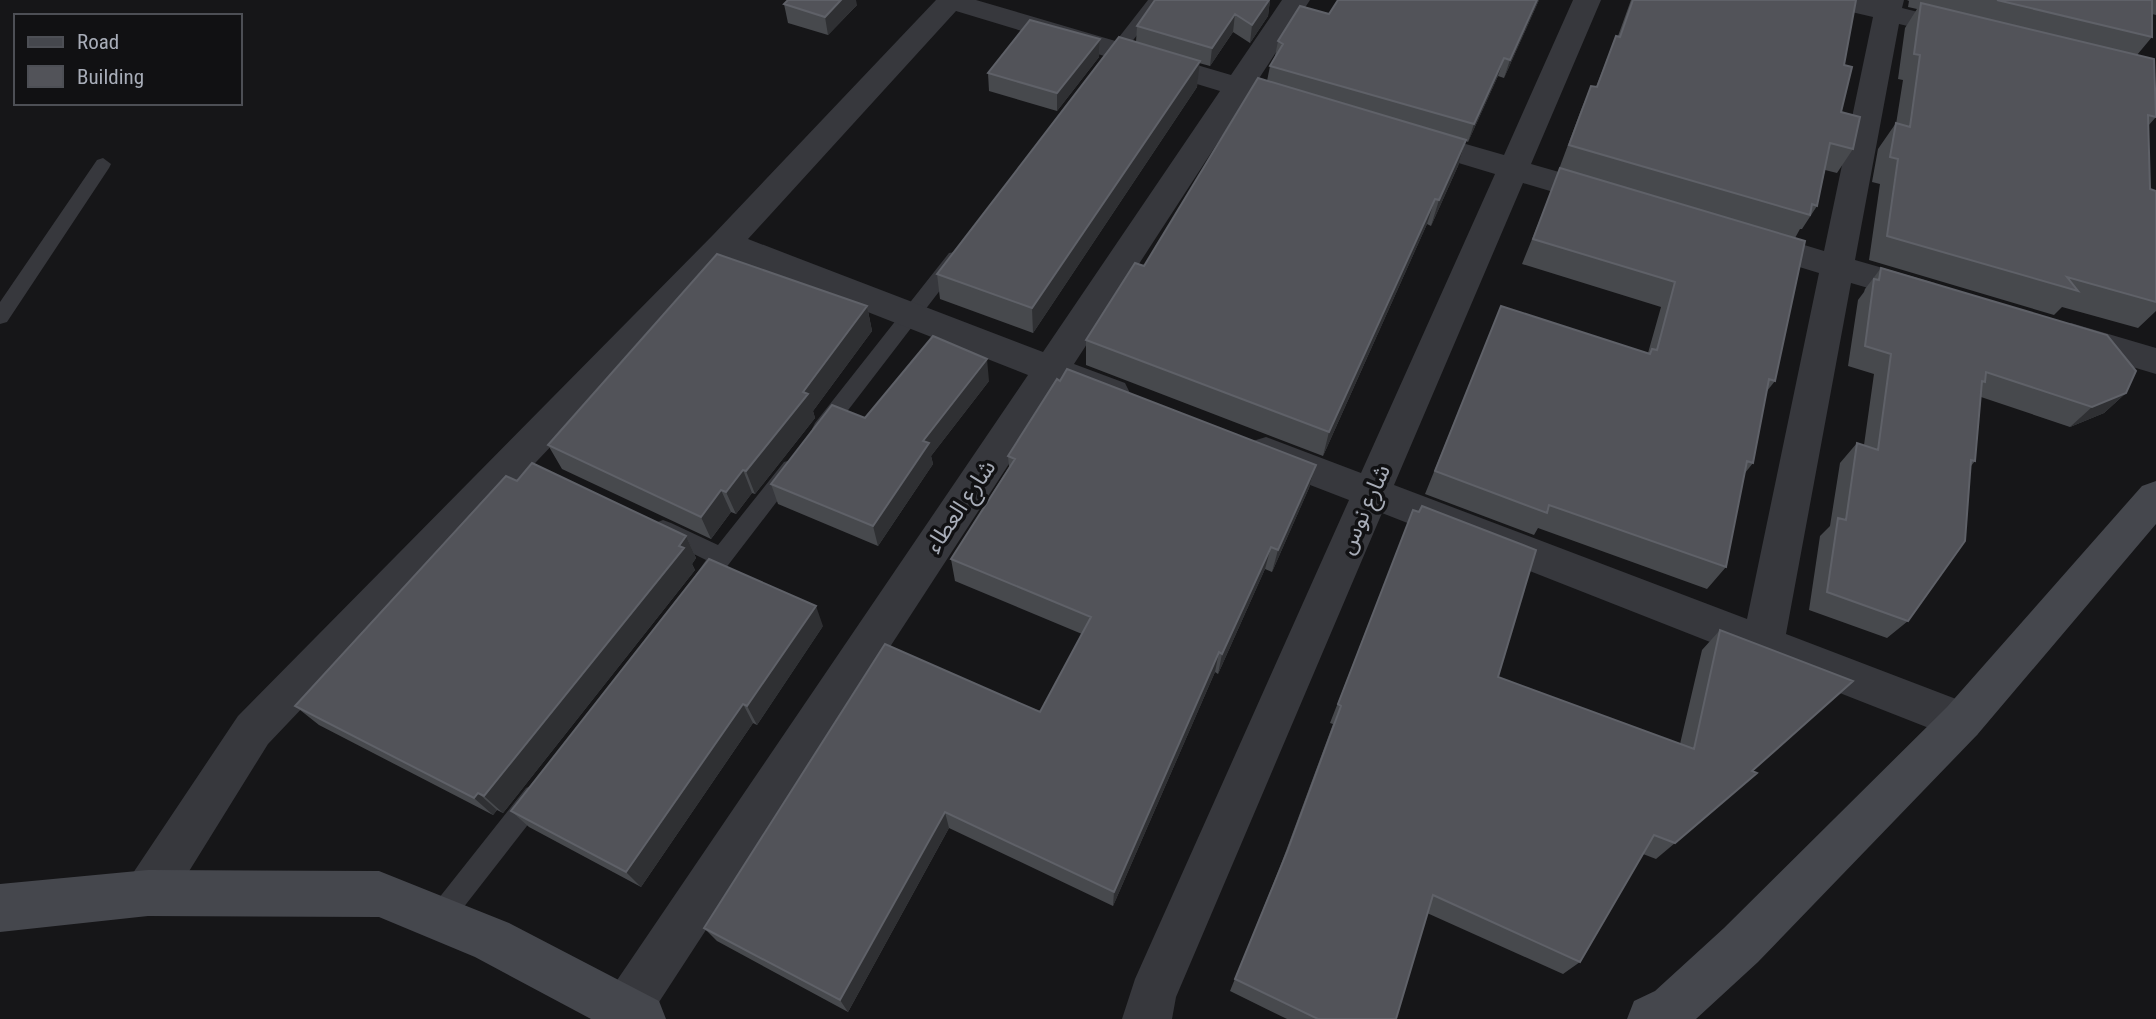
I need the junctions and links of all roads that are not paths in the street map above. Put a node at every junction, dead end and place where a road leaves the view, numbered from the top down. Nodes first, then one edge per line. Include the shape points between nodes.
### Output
1 (950, 0) edge
2 (1156, 0) edge
3 (1296, 0) edge
4 (1587, 0) edge
5 (1836, 0) edge
6 (1889, 6) edge
7 (1940, 26) edge
8 (1117, 51) junction
9 (1091, 84) edge
10 (1238, 87) junction
11 (1330, 114) edge
12 (1382, 130) edge
13 (103, 164) dead end
14 (1513, 169) junction
15 (1629, 204) edge
16 (1720, 231) edge
17 (971, 238) edge
18 (725, 243) junction
19 (1837, 266) junction
20 (1955, 301) edge
21 (911, 315) junction
22 (0, 317) edge
23 (2044, 328) edge
24 (2156, 361) edge
25 (1051, 369) junction
26 (1141, 404) edge
27 (1230, 438) edge
28 (1371, 493) junction
29 (2156, 497) edge
30 (649, 523) edge
31 (722, 557) junction
32 (687, 601) edge
33 (1763, 644) junction
34 (1962, 721) junction
35 (551, 775) edge
36 (148, 894) junction
37 (0, 908) edge
38 (440, 917) junction
39 (633, 1016) edge
40 (1147, 1019) edge
41 (1653, 1019) edge

1 - 8 street
1 - 18 street
2 - 8 lane
3 - 10 street, شارع العطاء
4 - 14 street, شارع نوس
5 - 6 street
6 - 7 street
6 - 19 street
8 - 9 lane
8 - 10 street
10 - 11 street
10 - 25 street, شارع العطاء
12 - 14 street
13 - 22 lane
14 - 15 street
14 - 28 street, شارع نوس
16 - 19 street
17 - 21 lane
18 - 21 street
18 - 36 street via 528,465 253,730
19 - 20 street
19 - 33 street
21 - 25 street
21 - 31 lane
23 - 24 street
25 - 26 street
25 - 39 street, شارع العطاء
27 - 28 street
28 - 33 street
28 - 40 street, شارع نوس via 1152,996
29 - 34 street
30 - 31 lane
31 - 32 lane
33 - 34 street
34 - 41 street via 1741,945
35 - 38 lane
36 - 37 street
36 - 38 street via 379,894
38 - 39 street

